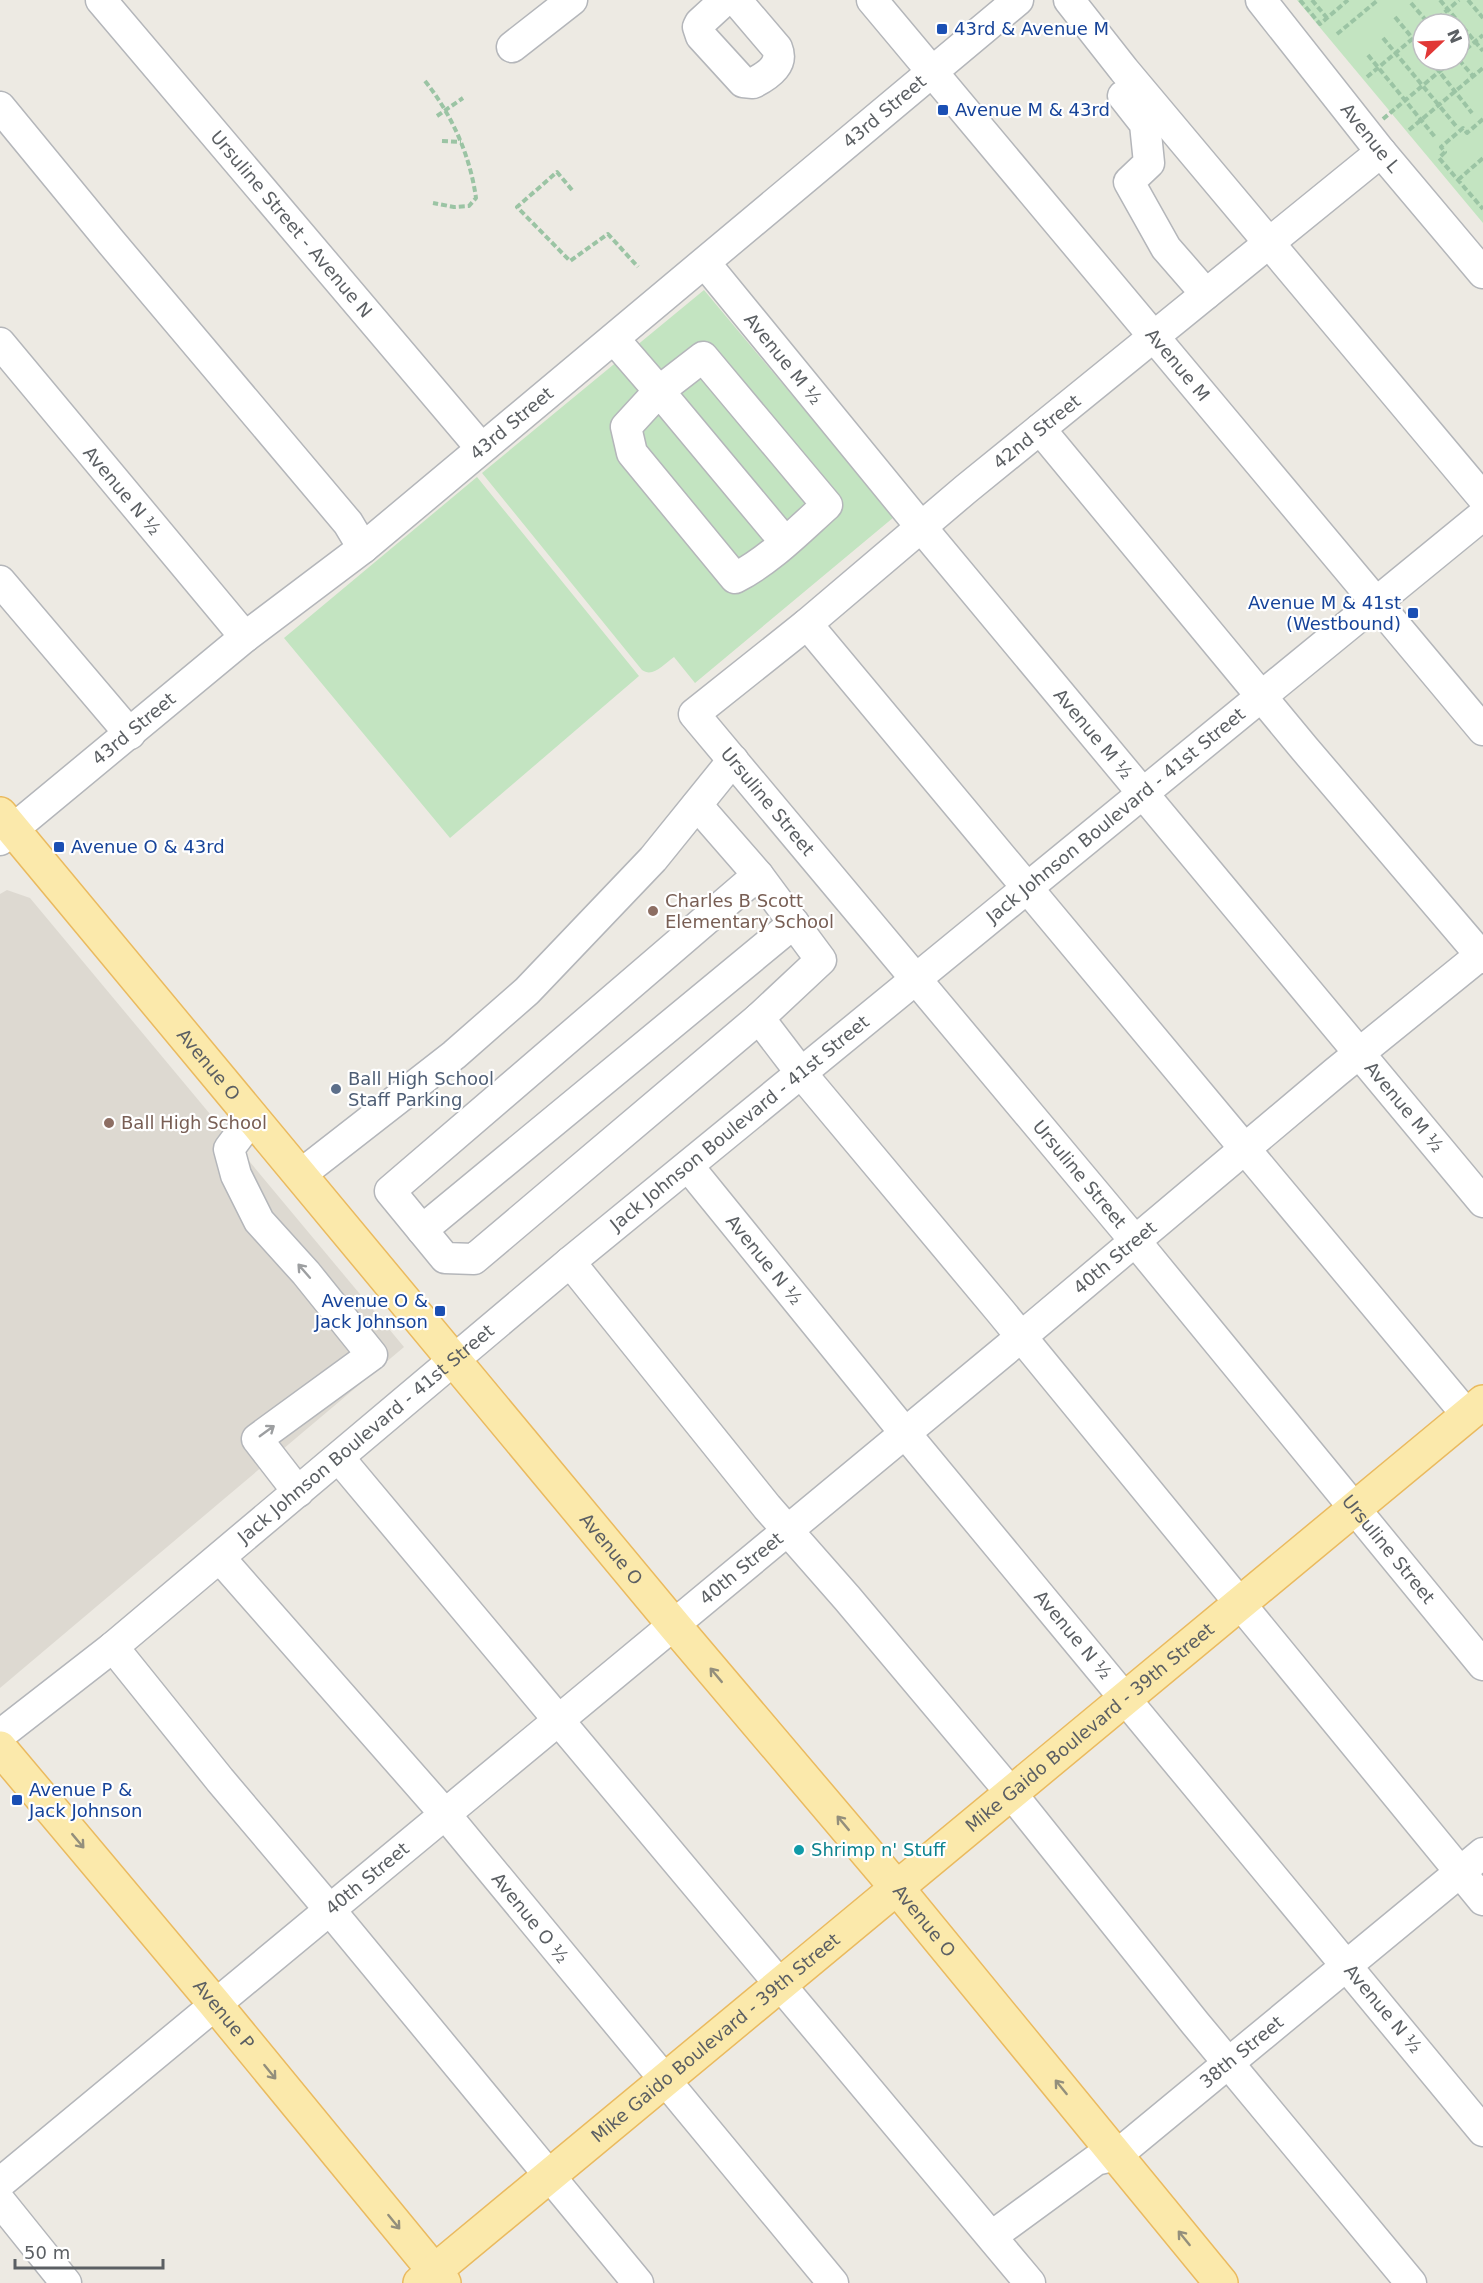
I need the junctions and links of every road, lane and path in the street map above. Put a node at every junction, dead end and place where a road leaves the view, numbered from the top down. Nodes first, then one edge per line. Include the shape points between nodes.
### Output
1 (101, 0) edge
2 (572, 0) edge
3 (725, 0) edge
4 (736, 0) edge
5 (873, 0) edge
6 (1018, 0) edge
7 (1046, 0) edge
8 (1069, 0) edge
9 (1261, 0) edge
10 (1300, 0) edge
11 (1312, 0) edge
12 (1348, 0) edge
13 (1378, 0) edge
14 (1440, 0) edge
15 (1460, 0) edge
16 (1468, 0) edge
17 (1411, 3) dead end
18 (1448, 10) junction
19 (1419, 12) edge
20 (1445, 12) edge
21 (1395, 17) dead end
22 (1327, 18) junction
23 (1483, 18) edge
24 (1336, 34) dead end
25 (1483, 35) edge
26 (1411, 37) edge
27 (1383, 38) dead end
28 (1411, 41) edge
29 (1475, 42) junction
30 (1471, 45) edge
31 (512, 47) dead end
32 (1483, 51) edge
33 (1395, 53) junction
34 (1368, 55) dead end
35 (1379, 67) junction
36 (1483, 68) edge
37 (933, 72) junction
38 (1440, 72) joint
39 (1470, 72) edge
40 (1473, 76) junction
41 (1367, 77) dead end
42 (425, 81) dead end
43 (1423, 86) junction
44 (1455, 91) junction
45 (463, 98) dead end
46 (1406, 100) junction
47 (1439, 105) junction
48 (0, 107) edge
49 (446, 111) junction
50 (1472, 113) dead end
51 (437, 117) dead end
52 (1483, 119) edge
53 (1421, 120) junction
54 (1456, 126) dead end
55 (1409, 130) dead end
56 (1435, 137) dead end
57 (442, 141) dead end
58 (461, 142) junction
59 (1373, 142) junction
60 (1483, 158) edge
61 (1458, 180) junction
62 (572, 190) dead end
63 (1483, 197) edge
64 (1477, 202) junction
65 (433, 203) dead end
66 (1483, 209) edge
67 (1269, 243) junction
68 (705, 263) junction
69 (638, 267) dead end
70 (1483, 273) edge
71 (1206, 294) junction
72 (1154, 336) junction
73 (614, 339) junction
74 (0, 344) edge
75 (659, 391) junction
76 (1040, 429) junction
77 (481, 448) junction
78 (1483, 498) edge
79 (1483, 515) edge
80 (921, 527) junction
81 (785, 542) junction
82 (363, 548) junction
83 (0, 581) edge
84 (1376, 602) junction
85 (807, 624) junction
86 (245, 638) junction
87 (1262, 696) junction
88 (694, 714) joint
89 (1483, 730) edge
90 (130, 734) junction
91 (733, 760) junction
92 (1143, 794) junction
93 (697, 805) junction
94 (4, 828) edge
95 (758, 875) junction
96 (1027, 888) junction
97 (794, 923) junction
98 (1482, 955) edge
99 (915, 980) junction
100 (759, 1018) junction
101 (1359, 1053) junction
102 (801, 1073) junction
103 (252, 1118) junction
104 (1245, 1148) junction
105 (688, 1166) junction
106 (300, 1175) junction
107 (1483, 1202) edge
108 (422, 1230) junction
109 (1136, 1242) junction
110 (570, 1262) junction
111 (1021, 1337) junction
112 (454, 1361) junction
113 (1475, 1408) edge
114 (905, 1433) junction
115 (339, 1458) junction
116 (298, 1492) junction
117 (1354, 1509) junction
118 (788, 1530) junction
119 (220, 1558) junction
120 (1240, 1603) junction
121 (674, 1625) junction
122 (112, 1647) junction
123 (1483, 1665) edge
124 (1125, 1696) junction
125 (559, 1720) junction
126 (0, 1735) edge
127 (0, 1748) edge
128 (1011, 1793) junction
129 (445, 1814) junction
130 (1483, 1853) edge
131 (1460, 1872) junction
132 (897, 1888) junction
133 (1483, 1900) edge
134 (330, 1910) junction
135 (1347, 1966) junction
136 (781, 1984) junction
137 (215, 2004) junction
138 (1229, 2064) junction
139 (664, 2081) junction
140 (1483, 2131) edge
141 (1117, 2155) junction
142 (548, 2177) junction
143 (0, 2183) edge
144 (0, 2201) edge
145 (992, 2236) junction
146 (433, 2279) edge
147 (66, 2283) edge
148 (638, 2283) edge
149 (833, 2283) edge
150 (1030, 2283) edge
151 (1221, 2283) edge
152 (1411, 2283) edge

1 - 77 street, Ursuline Street - Avenue N
2 - 31 street
3 - 4 street via 698,27 701,36 748,84 773,69 780,54
5 - 37 street, Avenue M
6 - 37 street, 43rd Street
7 - 71 street via 1146,124 1149,163 1129,182 1166,248
8 - 67 street
9 - 59 street, Avenue L
10 - 22 path via 1320,24
11 - 22 path
12 - 22 path
13 - 24 path
14 - 18 path
15 - 18 path
16 - 23 path
17 - 19 path
18 - 20 path
18 - 29 path
21 - 26 path
25 - 29 path
27 - 33 path
28 - 33 path
29 - 30 path
29 - 32 path
33 - 35 path
33 - 43 path
34 - 35 path
35 - 41 path
35 - 46 path
36 - 40 path
37 - 68 street, 43rd Street
37 - 72 street, Avenue M
38 - 43 path
38 - 44 path
39 - 40 path
40 - 44 path
42 - 49 path
43 - 46 path
43 - 47 path
44 - 47 path
44 - 50 path
45 - 49 path
46 - 53 path
46 - 59 path
47 - 53 path
47 - 54 path
48 - 82 street via 348,523
49 - 51 path
49 - 58 path
52 - 61 path via 1467,133 1463,128 1441,147 1445,152 1440,158
53 - 55 path
53 - 56 path
57 - 58 path
58 - 65 path via 476,198 469,206
59 - 67 street, 42nd Street
59 - 70 street, Avenue L
60 - 61 path
61 - 64 path
62 - 69 path via 557,172 517,207 570,261 608,234
63 - 64 path
64 - 66 path
67 - 71 street, 42nd Street
67 - 78 street
68 - 73 street, 43rd Street
68 - 80 street, Avenue M ½
71 - 72 street, 42nd Street
72 - 76 street, 42nd Street
72 - 84 street, Avenue M
73 - 75 street
73 - 77 street, 43rd Street
74 - 86 street, Avenue N ½
75 - 81 street
75 - 81 street via 626,427 632,453 735,578 757,567
75 - 81 street via 704,357 827,505
76 - 80 street, 42nd Street
76 - 87 street
77 - 82 street, 43rd Street
79 - 84 street, Jack Johnson Boulevard - 41st Street
80 - 85 street, 42nd Street
80 - 92 street, Avenue M ½
82 - 86 street, 43rd Street
83 - 90 street
84 - 87 street, Jack Johnson Boulevard - 41st Street
84 - 89 street, Avenue M
85 - 88 street, 42nd Street
85 - 96 street
86 - 90 street, 43rd Street
87 - 92 street, Jack Johnson Boulevard - 41st Street
87 - 98 street
88 - 91 street, Ursuline Street
90 - 94 street, 43rd Street
91 - 93 street
91 - 99 street, Ursuline Street
92 - 96 street, Jack Johnson Boulevard - 41st Street
92 - 101 street, Avenue M ½
93 - 95 street
93 - 106 street via 653,859 527,990 454,1054
94 - 103 main road, Avenue O
95 - 97 street
95 - 108 street via 390,1191
96 - 99 street, Jack Johnson Boulevard - 41st Street
96 - 104 street
97 - 100 street via 821,960
97 - 108 street
98 - 101 street, 40th Street
99 - 102 street, Jack Johnson Boulevard - 41st Street
99 - 109 street, Ursuline Street
100 - 102 street
100 - 108 street via 474,1259 445,1258
101 - 104 street, 40th Street
101 - 107 street, Avenue M ½
102 - 105 street, Jack Johnson Boulevard - 41st Street
102 - 111 street
103 - 106 main road, Avenue O
116 -> 103 street via 257,1439 372,1355 259,1221 236,1175 229,1149
104 - 109 street, 40th Street
104 - 113 street
105 - 110 street, Jack Johnson Boulevard - 41st Street
105 - 114 street, Avenue N ½
106 - 112 main road, Avenue O
109 - 111 street, 40th Street
109 - 117 street, Ursuline Street
110 - 112 street, Jack Johnson Boulevard - 41st Street
110 - 118 street
111 - 114 street, 40th Street
111 - 120 street
112 - 115 street, Jack Johnson Boulevard - 41st Street
112 - 121 main road, Avenue O
113 - 117 main road, Mike Gaido Boulevard - 39th Street
114 - 118 street, 40th Street
114 - 124 street, Avenue N ½
115 - 116 street, Jack Johnson Boulevard - 41st Street
115 - 125 street
116 - 119 street, Jack Johnson Boulevard - 41st Street
117 - 120 main road, Mike Gaido Boulevard - 39th Street
117 - 123 street, Ursuline Street
118 - 121 street, 40th Street
118 - 128 street
119 - 122 street, Jack Johnson Boulevard - 41st Street
119 - 129 street, Avenue O ½
120 - 124 main road, Mike Gaido Boulevard - 39th Street
120 - 131 street
121 - 125 street, 40th Street
132 -> 121 main road, Avenue O
122 - 126 street, Jack Johnson Boulevard - 41st Street
122 - 134 street
124 - 128 main road, Mike Gaido Boulevard - 39th Street
124 - 135 street, Avenue N ½
125 - 129 street, 40th Street
125 - 136 street
127 -> 137 main road, Avenue P
128 - 132 main road, Mike Gaido Boulevard - 39th Street
128 - 138 street
129 - 134 street, 40th Street
129 - 139 street, Avenue O ½
130 - 131 street, 38th Street
131 - 133 street
131 - 135 street, 38th Street
132 - 136 main road, Mike Gaido Boulevard - 39th Street
141 -> 132 main road, Avenue O
134 - 137 street, 40th Street
134 - 142 street
135 - 138 street, 38th Street
135 - 140 street, Avenue N ½
136 - 139 main road, Mike Gaido Boulevard - 39th Street
136 - 145 street
137 - 143 street, 40th Street
137 -> 146 main road, Avenue P
138 - 141 street, 38th Street
138 - 152 street
139 - 142 main road, Mike Gaido Boulevard - 39th Street
139 - 149 street, Avenue O ½
141 - 145 street, 38th Street via 1096,2160
151 -> 141 main road, Avenue O
142 - 146 main road, Mike Gaido Boulevard - 39th Street
142 - 148 street
144 - 147 street
145 - 150 street

